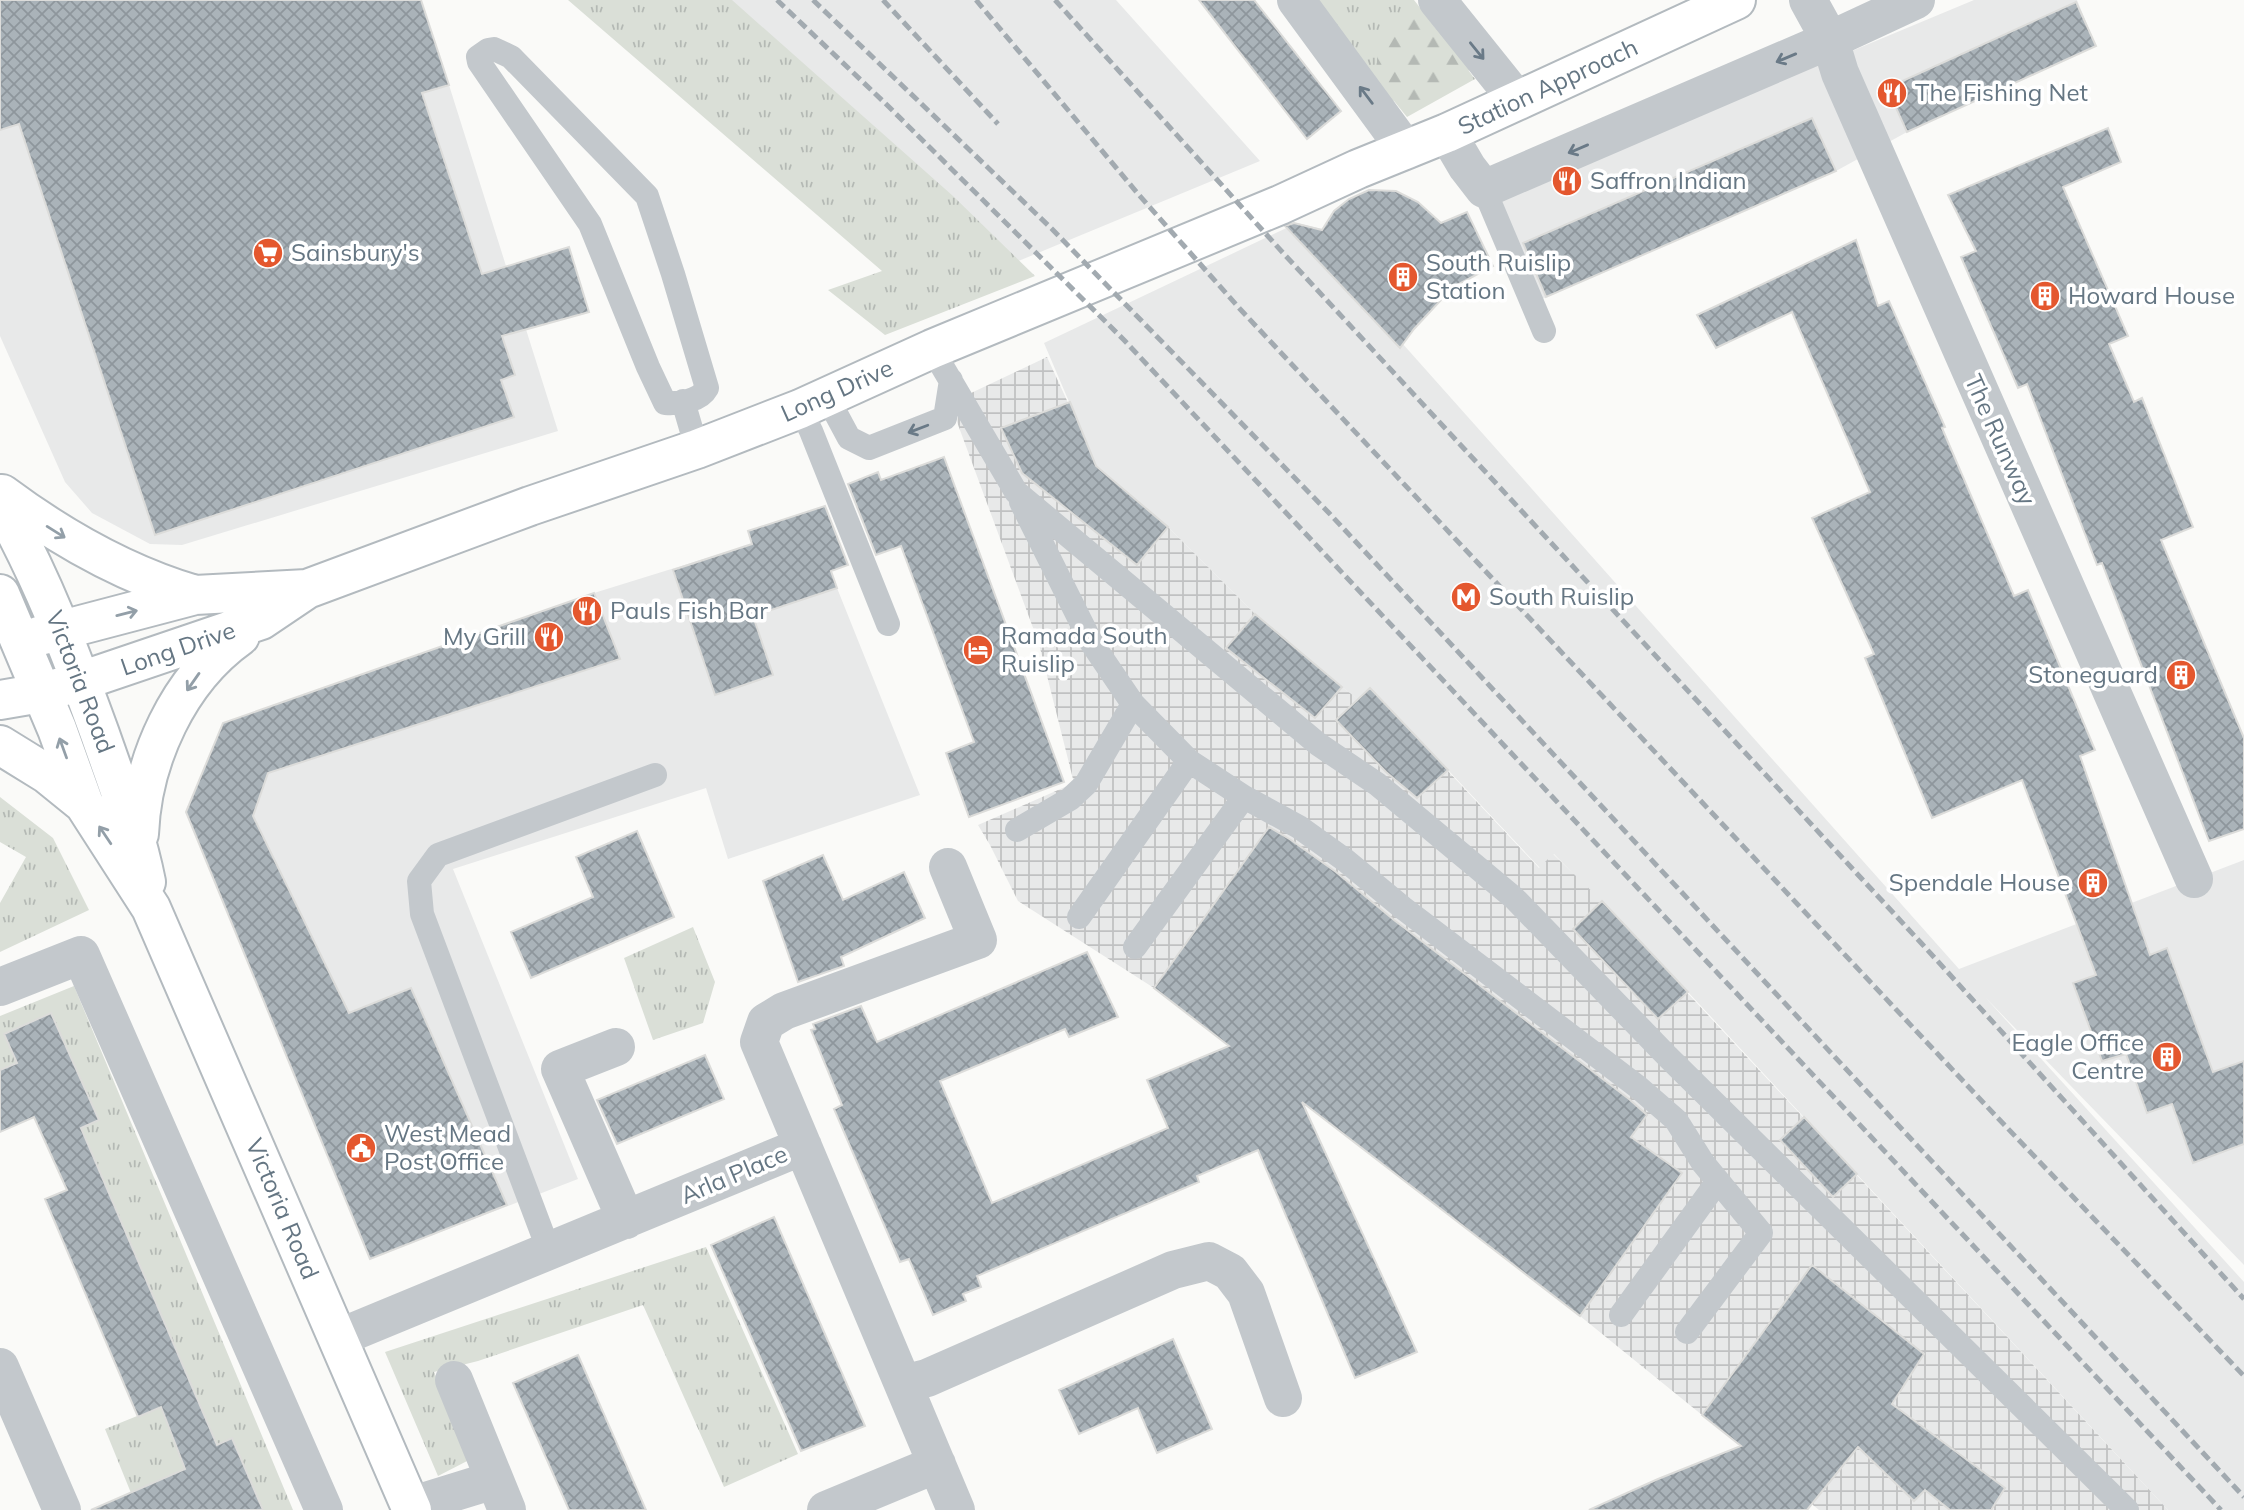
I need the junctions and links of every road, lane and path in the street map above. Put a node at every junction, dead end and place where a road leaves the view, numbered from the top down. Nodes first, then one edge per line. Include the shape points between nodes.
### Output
1 (1296, 0) edge
2 (1437, 0) edge
3 (1736, 0) edge
4 (1808, 0) edge
5 (1916, 0) edge
6 (1830, 40) junction
7 (1518, 101) junction
8 (1447, 133) junction
9 (1406, 150) junction
10 (1358, 169) joint
11 (1484, 189) junction
12 (1544, 331) dead end
13 (942, 364) junction
14 (683, 401) junction
15 (814, 403) junction
16 (697, 449) junction
17 (1016, 492) junction
18 (0, 493) edge
19 (0, 503) edge
20 (307, 589) junction
21 (0, 594) edge
22 (195, 595) junction
23 (261, 620) junction
24 (888, 624) dead end
25 (61, 630) junction
26 (10, 645) edge
27 (81, 681) junction
28 (41, 693) junction
29 (0, 700) edge
30 (1133, 704) junction
31 (0, 746) edge
32 (1189, 761) junction
33 (654, 775) dead end
34 (1244, 797) junction
35 (84, 804) junction
36 (1017, 830) dead end
37 (139, 842) junction
38 (948, 867) dead end
39 (2194, 879) dead end
40 (152, 908) junction
41 (1079, 917) dead end
42 (1135, 947) dead end
43 (0, 987) edge
44 (616, 1047) dead end
45 (803, 1146) junction
46 (1718, 1181) junction
47 (625, 1220) junction
48 (549, 1251) junction
49 (1621, 1315) dead end
50 (1687, 1332) dead end
51 (338, 1338) junction
52 (0, 1367) edge
53 (454, 1380) dead end
54 (903, 1384) junction
55 (1283, 1398) dead end
56 (937, 1464) junction
57 (500, 1495) edge
58 (411, 1508) edge
59 (62, 1510) edge
60 (324, 1510) edge
61 (826, 1510) edge
62 (956, 1510) edge
63 (2127, 1510) edge

9 -> 1 street
2 -> 7 street
3 - 7 street, Station Approach
4 - 6 street, The Runway
5 - 6 street
6 -> 11 street
6 - 39 street, The Runway via 1845,86
7 - 8 street, Station Approach
8 - 9 street, Station Approach
8 - 11 street
9 - 10 street, Station Approach
10 - 13 street, Long Drive
11 - 12 lane
13 - 15 street, Long Drive
13 -> 15 lane via 944,418 869,448 849,438
13 - 17 lane
14 - 14 lane via 665,403 590,224 479,62 478,57 488,50 511,57 647,196 707,388 699,397
14 - 16 lane
15 - 16 street, Long Drive
15 - 24 lane via 811,431
16 - 20 street, Long Drive
17 - 30 lane via 1091,642
17 - 63 lane via 1318,744 1377,784 1514,898 1668,1057
18 -> 22 street via 99,557
19 - 25 street, Victoria Road
20 - 22 street, Long Drive
20 - 23 street, Long Drive
21 - 26 street, Victoria Road
25 -> 22 street, Long Drive
23 - 27 street, Long Drive
23 -> 37 street via 196,676 178,704 148,771 140,803
25 - 26 street, Long Drive
25 - 27 street, Victoria Road
26 - 28 street, Victoria Road
27 - 28 street, Long Drive
27 - 37 street, Victoria Road
28 - 29 street, Long Drive
35 -> 28 street, Victoria Road
30 - 32 lane
30 - 36 lane via 1086,784 1070,799
31 - 35 street via 47,774
32 - 34 lane
32 - 41 lane
33 - 48 lane via 438,855 419,881 422,914
34 - 42 lane
34 - 46 lane via 1299,827 1345,860 1638,1087 1676,1119
40 -> 35 street, Victoria Road
37 - 40 street, Victoria Road
38 - 45 street via 978,940 784,1011 766,1022 760,1042
40 - 51 street, Victoria Road
43 - 60 street via 81,955
44 - 47 street via 560,1069
45 - 47 street, Arla Place
45 - 54 street, Arla Place
46 - 49 lane
46 - 50 lane via 1760,1233
47 - 48 street, Arla Place
48 - 51 street, Arla Place
51 - 58 street, Victoria Road
52 - 59 street
53 - 57 street
54 - 55 street via 927,1378 1173,1270 1209,1261 1230,1272 1246,1293
54 - 56 street, Arla Place
56 - 61 street
56 - 62 street, Arla Place
57 - 58 street

